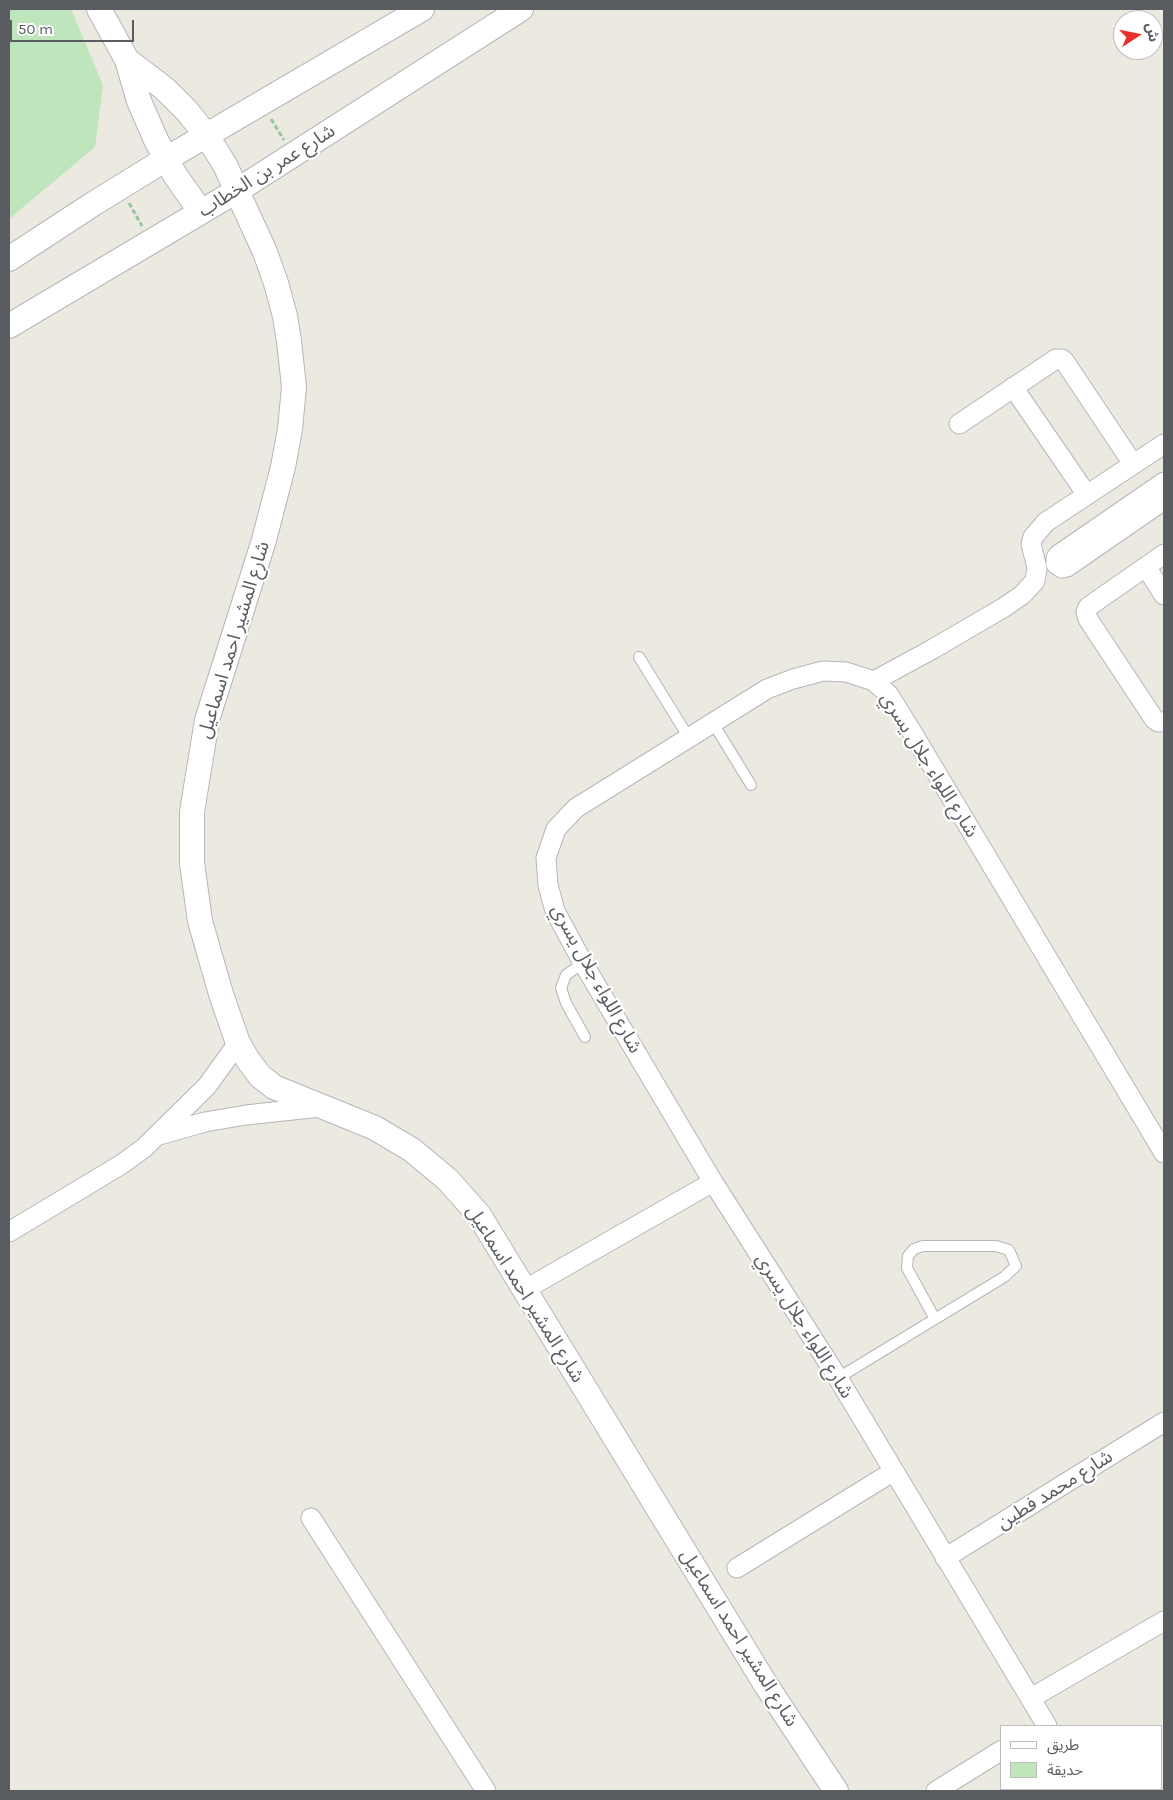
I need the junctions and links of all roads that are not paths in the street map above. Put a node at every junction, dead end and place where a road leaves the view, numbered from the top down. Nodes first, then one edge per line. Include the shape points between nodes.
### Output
1 (99, 9) edge
2 (422, 9) edge
3 (521, 9) edge
4 (127, 60) junction
5 (207, 136) junction
6 (166, 159) junction
7 (238, 190) junction
8 (201, 212) junction
9 (9, 259) edge
10 (9, 326) edge
11 (1013, 387) junction
12 (959, 424) dead end
13 (1164, 444) edge
14 (1133, 464) junction
15 (1164, 482) edge
16 (1087, 495) junction
17 (1164, 500) edge
18 (1164, 554) edge
19 (1146, 567) junction
20 (1164, 595) edge
21 (639, 657) dead end
22 (874, 681) junction
23 (1164, 722) edge
24 (713, 723) junction
25 (689, 738) junction
26 (751, 785) dead end
27 (583, 963) junction
28 (585, 1037) dead end
29 (238, 1043) junction
30 (320, 1107) junction
31 (158, 1135) junction
32 (1164, 1153) edge
33 (713, 1182) junction
34 (9, 1232) edge
35 (524, 1290) junction
36 (935, 1319) junction
37 (838, 1378) junction
38 (1164, 1422) edge
39 (894, 1472) junction
40 (311, 1518) dead end
41 (945, 1558) junction
42 (738, 1568) dead end
43 (1164, 1621) edge
44 (1031, 1698) junction
45 (1044, 1725) edge
46 (1000, 1751) edge
47 (486, 1791) edge
48 (836, 1791) edge
49 (936, 1791) edge

1 - 4 street
2 - 5 street
3 - 7 street, شارع عمر بن الخطاب
4 - 5 street, شارع المشير احمد اسماعيل via 165,89
4 - 6 street via 139,101
5 - 6 street
5 - 7 street, شارع المشير احمد اسماعيل
6 - 8 street
6 - 9 street
7 - 8 street, شارع عمر بن الخطاب
7 - 29 street, شارع المشير احمد اسماعيل via 276,283 288,333 294,387 283,467 264,540 207,720 192,812 192,863 200,921
8 - 10 street, شارع عمر بن الخطاب
11 - 12 street
11 - 14 street via 1056,359 1062,359
11 - 16 street
13 - 14 street
14 - 16 street
15 - 17 street via 1058,555 1056,564 1067,567
16 - 22 street via 1046,522 1033,537 1031,544 1037,574 1022,595
18 - 19 street
19 - 20 street
19 - 23 street via 1088,607 1086,612 1154,719
21 - 25 lane
22 - 24 street, شارع اللواء جلال يسري via 846,672 823,671 767,689
22 - 32 street, شارع اللواء جلال يسري via 889,695 912,732
24 - 25 street, شارع اللواء جلال يسري
24 - 26 lane
25 - 27 street, شارع اللواء جلال يسري via 576,808 556,829 546,858 548,885 555,911
27 - 28 lane via 566,974 561,988
27 - 33 street, شارع اللواء جلال يسري
29 - 30 street, شارع المشير احمد اسماعيل via 260,1076 274,1087
29 - 31 street via 207,1086
30 - 31 street via 206,1122
30 - 35 street, شارع المشير احمد اسماعيل via 376,1128 412,1150 448,1180 479,1215
31 - 34 street via 122,1164
33 - 35 street
33 - 37 street, شارع اللواء جلال يسري
35 - 48 street, شارع المشير احمد اسماعيل via 766,1685
36 - 36 lane via 1004,1278 1016,1266 1009,1250 996,1246 923,1246 914,1249 908,1256 907,1268
36 - 37 lane
37 - 39 street, شارع اللواء جلال يسري
38 - 41 street, شارع محمد فطين
39 - 41 street, شارع اللواء جلال يسري
39 - 42 street
40 - 47 street
41 - 44 street, شارع اللواء جلال يسري
43 - 44 street
44 - 45 street, شارع اللواء جلال يسري
46 - 49 street

